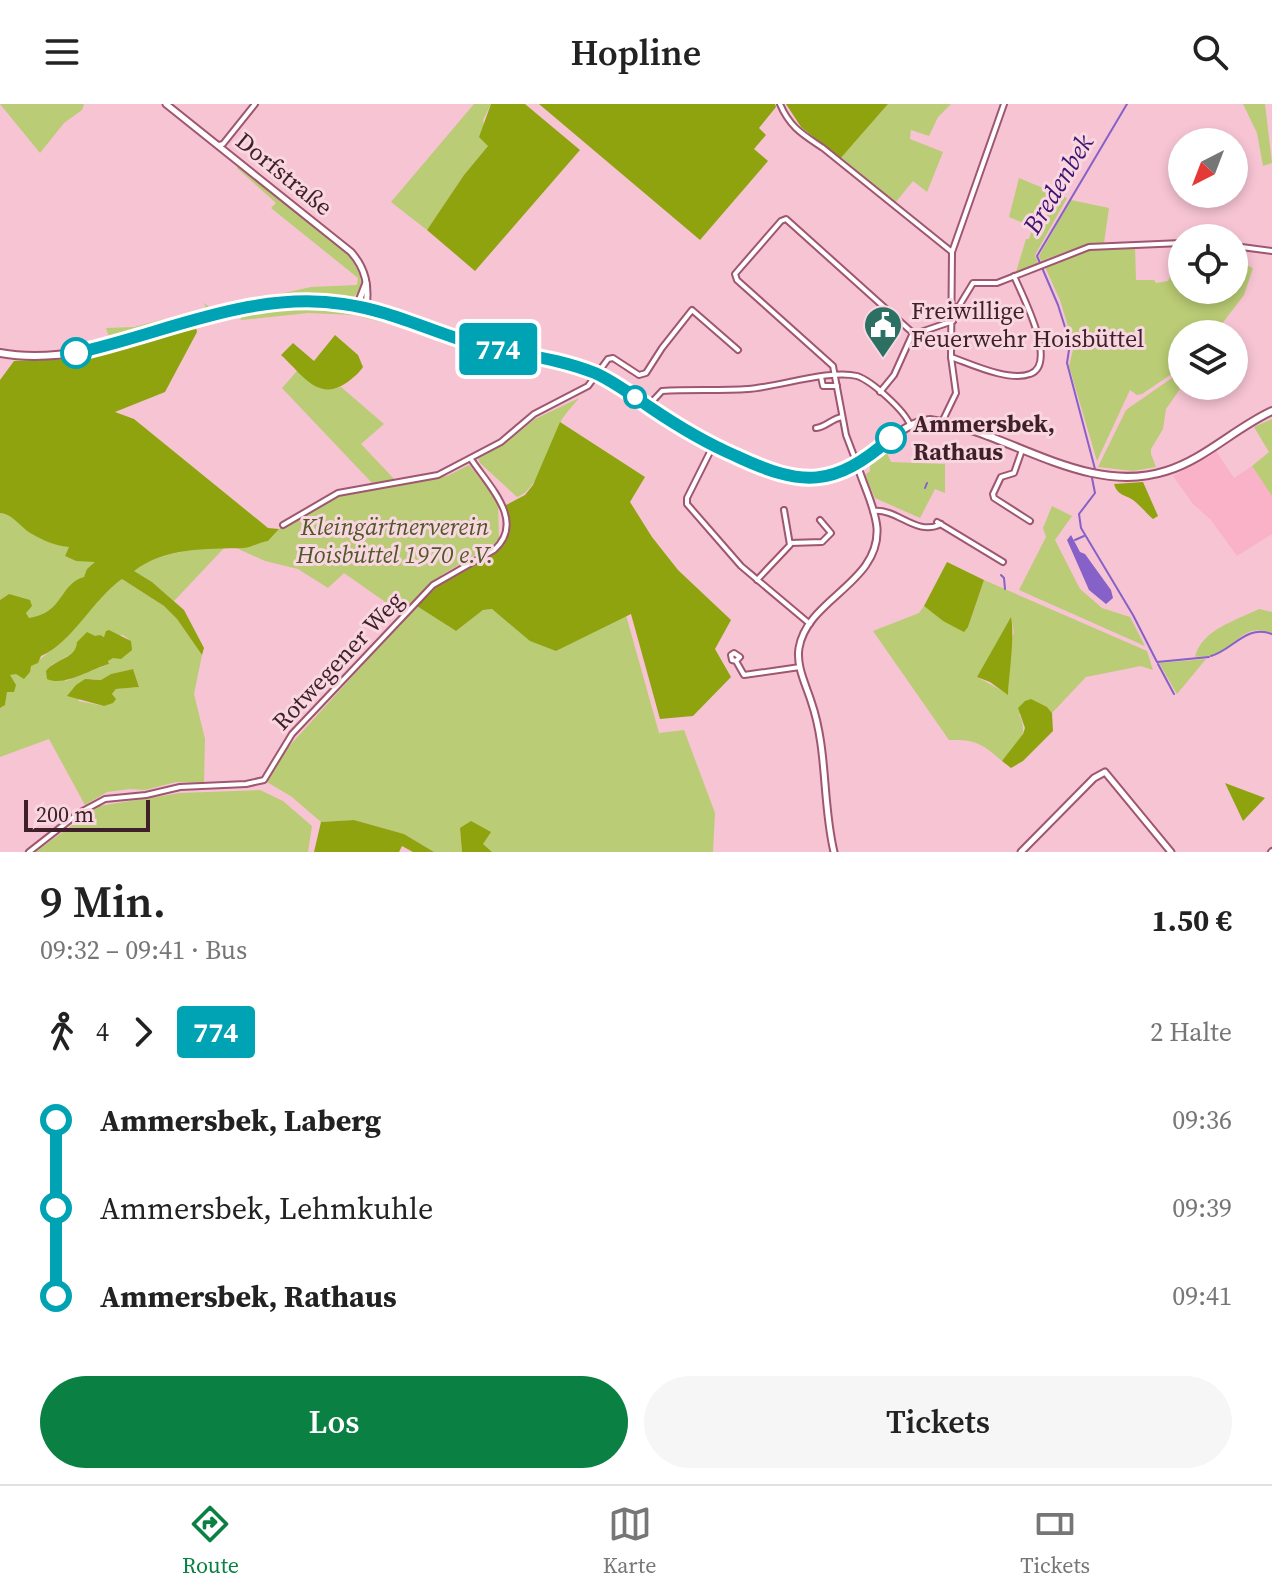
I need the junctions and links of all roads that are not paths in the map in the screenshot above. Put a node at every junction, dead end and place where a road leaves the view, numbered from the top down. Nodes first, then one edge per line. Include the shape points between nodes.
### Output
1 (166, 104) edge
2 (255, 104) edge
3 (780, 104) edge
4 (1004, 104) edge
5 (219, 145) junction
6 (1168, 244) edge
7 (1248, 248) edge
8 (1272, 251) edge
9 (952, 252) junction
10 (1014, 276) junction
11 (366, 283) junction
12 (357, 306) junction
13 (366, 308) junction
14 (953, 308) junction
15 (953, 321) junction
16 (914, 334) junction
17 (738, 350) dead end
18 (0, 353) edge
19 (951, 357) junction
20 (596, 374) junction
21 (836, 375) junction
22 (821, 377) junction
23 (837, 386) junction
24 (880, 392) junction
25 (648, 406) junction
26 (1272, 411) edge
27 (842, 417) junction
28 (942, 422) junction
29 (910, 425) junction
30 (816, 428) dead end
31 (713, 446) junction
32 (1022, 450) junction
33 (471, 459) junction
34 (857, 464) junction
35 (784, 510) dead end
36 (873, 511) junction
37 (820, 520) dead end
38 (1030, 521) dead end
39 (283, 525) dead end
40 (790, 543) junction
41 (1003, 562) dead end
42 (757, 580) junction
43 (810, 624) junction
44 (736, 661) dead end
45 (800, 667) junction
46 (29, 852) edge
47 (834, 852) edge
48 (1021, 852) edge
49 (1171, 852) edge

1 - 5 street, Dorfstraße
2 - 5 street
3 - 9 street via 806,139
4 - 9 street
5 - 11 street, Dorfstraße via 347,248 362,267
6 - 10 street via 1089,247
7 - 8 street
9 - 14 street
10 - 14 street via 971,284
10 - 19 street via 1037,331 1037,369 1027,375 1002,374
11 - 12 street
11 - 13 street, Dorfstraße
12 - 13 main road
12 - 18 main road via 319,301 271,304 70,354
13 - 20 main road via 473,343 549,357
14 - 15 street
15 - 16 street
15 - 19 street
16 - 21 street via 786,219 781,221 735,276 816,348
16 - 24 street
17 - 20 street via 692,310 646,373 639,375 611,358
19 - 28 street via 956,397
20 - 25 main road
20 - 33 street via 577,393 534,414
21 - 22 street
21 - 23 street
21 - 24 street via 861,378
22 - 23 street via 822,385
22 - 25 street via 744,389 662,391
23 - 27 street
24 - 29 street
25 - 31 main road
26 - 32 main road via 1196,457 1138,477 1094,473
27 - 30 street
27 - 34 street
28 - 29 main road
28 - 32 main road
29 - 34 main road
31 - 34 main road via 790,477 825,475
31 - 42 street via 686,501
32 - 38 street via 1013,474 1001,477 993,494
33 - 39 street via 438,475 331,495
33 - 46 street, Rotwegener Weg via 502,502 501,543 433,585 292,734 264,780 111,797 79,813
34 - 36 street
35 - 40 street
36 - 41 street via 885,511 920,528 939,523
36 - 43 street via 876,536 864,569
37 - 40 street via 831,533 822,542
40 - 42 street
42 - 43 street
43 - 45 street via 799,646
44 - 45 street via 744,675
45 - 47 street via 819,727
48 - 49 street via 1103,772 1112,776

